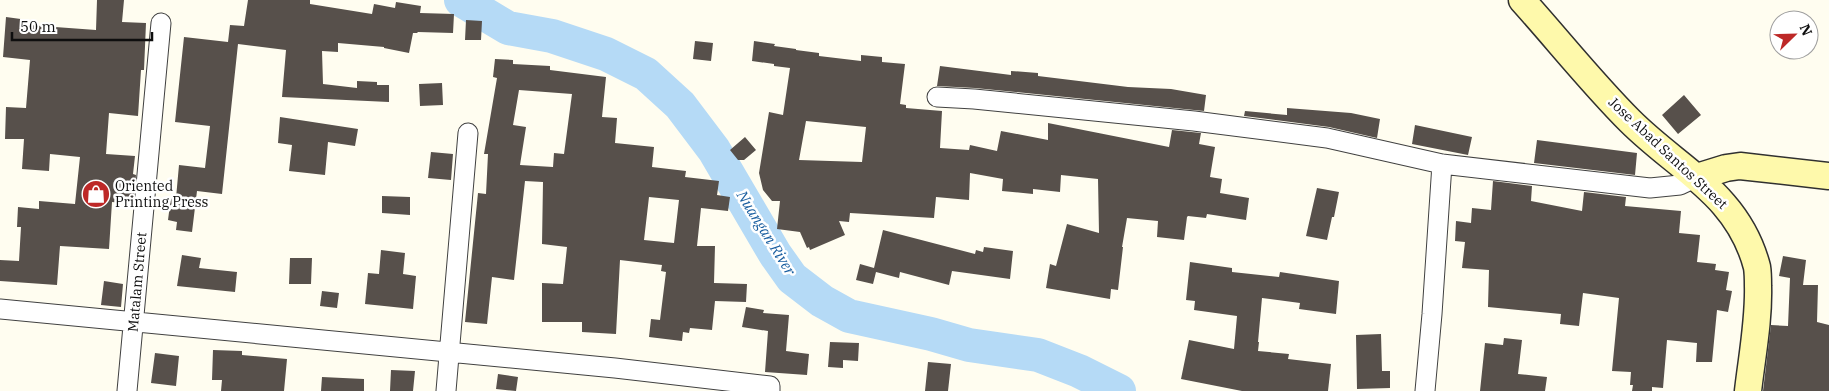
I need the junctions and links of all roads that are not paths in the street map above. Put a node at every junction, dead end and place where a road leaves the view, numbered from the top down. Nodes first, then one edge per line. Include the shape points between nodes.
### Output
1 (1522, 0) edge
2 (162, 23) dead end
3 (937, 97) dead end
4 (468, 133) dead end
5 (1442, 164) junction
6 (1829, 176) edge
7 (1696, 177) junction
8 (0, 309) edge
9 (133, 323) junction
10 (449, 353) junction
11 (770, 388) edge
12 (127, 391) edge
13 (446, 391) edge
14 (1425, 391) edge
15 (1748, 391) edge

1 - 7 main road, Jose Abad Santos Street via 1630,121
2 - 9 street, Matalam Street
3 - 5 street via 1184,120 1327,138
4 - 10 street
5 - 7 street via 1650,188 1680,185
5 - 14 street
6 - 7 main road via 1740,166
7 - 15 main road, Jose Abad Santos Street via 1718,196 1740,224 1758,269 1758,303
8 - 9 street
9 - 10 street
9 - 12 street, Matalam Street
10 - 11 street via 615,368
10 - 13 street

